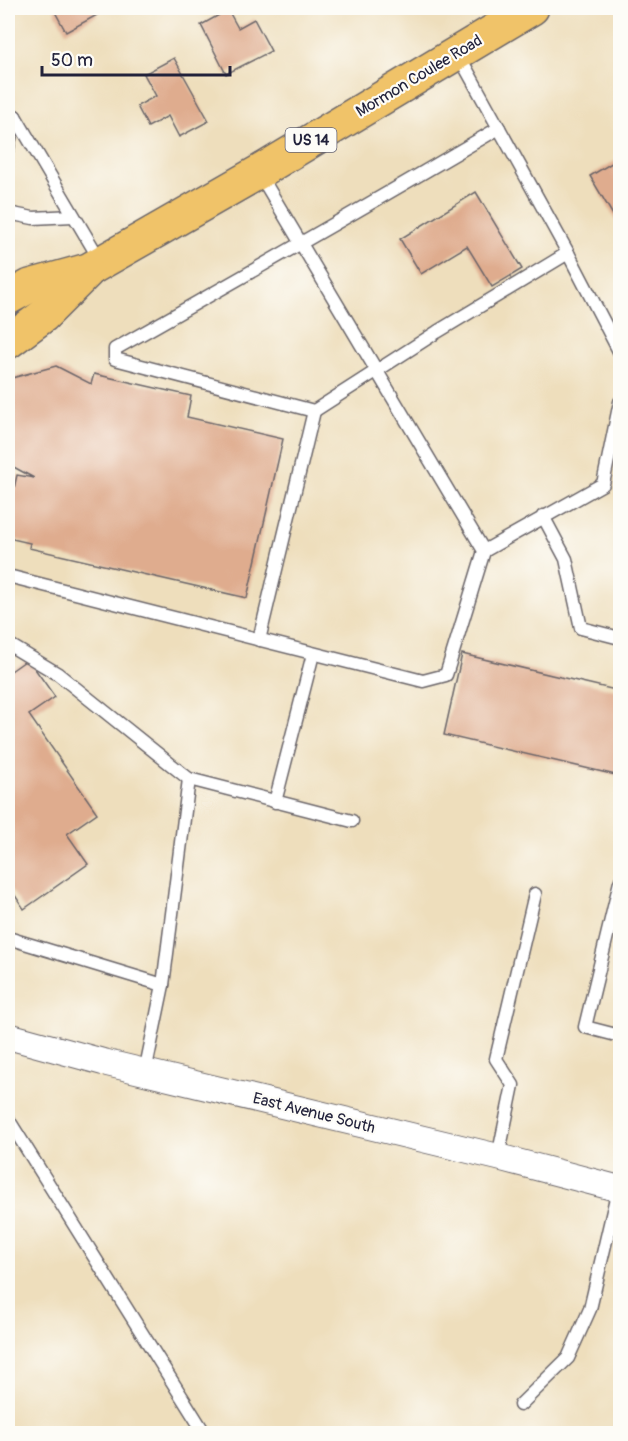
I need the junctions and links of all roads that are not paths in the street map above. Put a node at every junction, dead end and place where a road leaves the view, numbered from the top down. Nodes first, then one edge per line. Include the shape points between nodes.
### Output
1 (532, 8) edge
2 (457, 53) junction
3 (11, 115) edge
4 (499, 128) junction
5 (8, 148) edge
6 (259, 172) junction
7 (8, 213) edge
8 (73, 216) junction
9 (302, 241) junction
10 (568, 253) junction
11 (95, 267) junction
12 (8, 298) edge
13 (8, 342) edge
14 (620, 351) edge
15 (377, 372) junction
16 (621, 402) edge
17 (314, 411) junction
18 (543, 516) junction
19 (484, 551) junction
20 (8, 576) edge
21 (621, 638) edge
22 (259, 640) junction
23 (8, 644) edge
24 (313, 654) junction
25 (189, 779) junction
26 (275, 802) junction
27 (352, 821) dead end
28 (621, 882) edge
29 (536, 894) dead end
30 (8, 938) edge
31 (163, 985) junction
32 (621, 1036) edge
33 (8, 1037) edge
34 (145, 1072) junction
35 (8, 1119) edge
36 (498, 1157) junction
37 (620, 1185) edge
38 (520, 1405) dead end
39 (205, 1434) edge

1 - 2 highway, Mormon Coulee Road / US 14
2 - 4 lane
2 - 6 highway, Mormon Coulee Road / US 14
3 - 5 lane
3 - 8 lane
4 - 9 lane
4 - 10 lane
6 - 9 lane
6 - 11 highway, Mormon Coulee Road / US 14
7 - 8 lane via 33,218
8 - 11 lane
9 - 15 lane
9 - 17 lane via 115,349 115,359
10 - 14 lane
10 - 15 lane
11 - 12 highway, Mormon Coulee Road / US 14 via 30,286
11 - 13 highway, Mormon Coulee Road / US 14 via 43,316
15 - 17 lane
15 - 19 lane
16 - 18 lane via 603,484
17 - 22 lane
18 - 19 lane
18 - 21 lane via 566,559 580,628
19 - 24 lane via 446,675 423,681
20 - 22 lane
22 - 24 lane
23 - 25 lane via 58,674
24 - 26 lane
25 - 26 lane
25 - 31 lane
26 - 27 lane
28 - 32 lane via 585,1027
29 - 36 lane via 496,1059 513,1085
30 - 31 lane
31 - 34 lane
33 - 34 street, East Avenue South
34 - 36 street, East Avenue South
35 - 39 lane
36 - 37 street, East Avenue South
37 - 38 lane via 590,1309 567,1358

